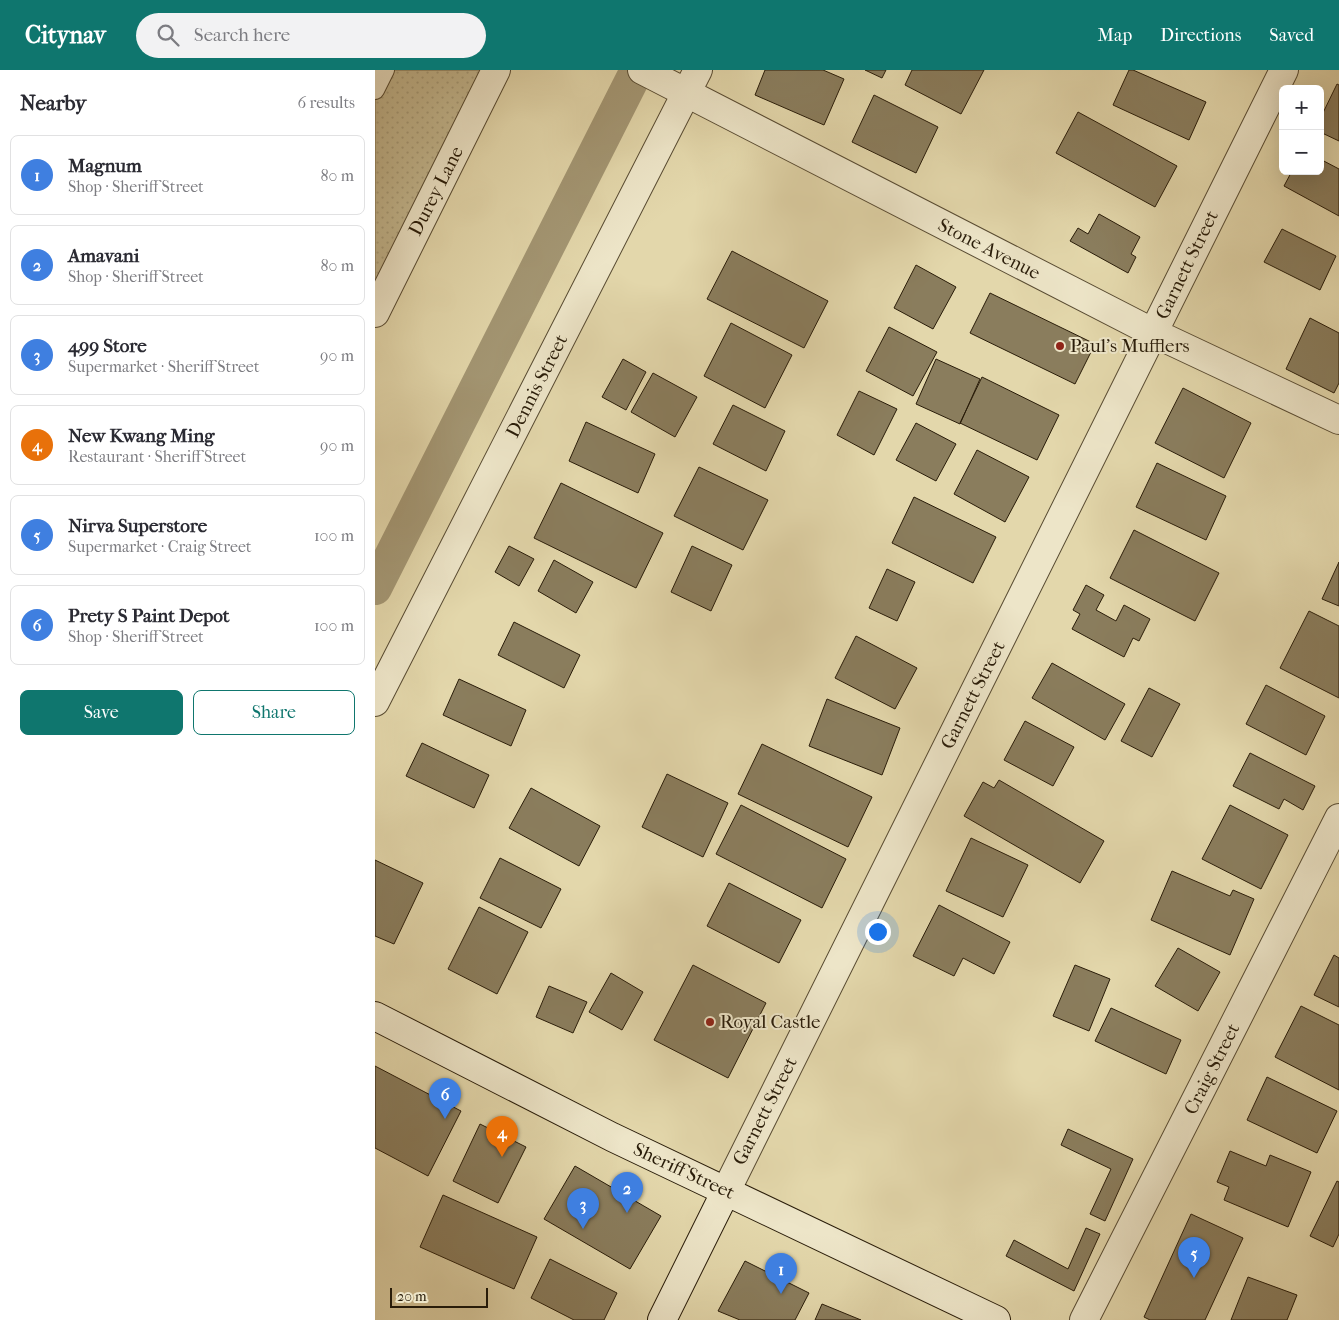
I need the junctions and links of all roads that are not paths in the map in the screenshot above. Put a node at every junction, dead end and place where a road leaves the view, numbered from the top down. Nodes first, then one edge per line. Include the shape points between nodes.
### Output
1 (385, 70) edge
2 (496, 70) edge
3 (642, 70) edge
4 (1284, 70) edge
5 (693, 82) edge
6 (375, 90) edge
7 (377, 304) edge
8 (1153, 333) junction
9 (1339, 420) edge
10 (375, 702) edge
11 (1339, 818) edge
12 (375, 1016) edge
13 (725, 1191) junction
14 (662, 1320) edge
15 (996, 1320) edge
16 (1084, 1320) edge

1 - 6 lane
2 - 7 street, Durey Lane
3 - 5 street, Stone Avenue
4 - 8 street, Garnett Street
5 - 8 street, Stone Avenue
5 - 10 street, Dennis Street
8 - 9 street, Stone Avenue
8 - 13 street, Garnett Street
11 - 16 street, Craig Street
12 - 13 street, Sheriff Street
13 - 14 street, Garnett Street
13 - 15 street, Sheriff Street

